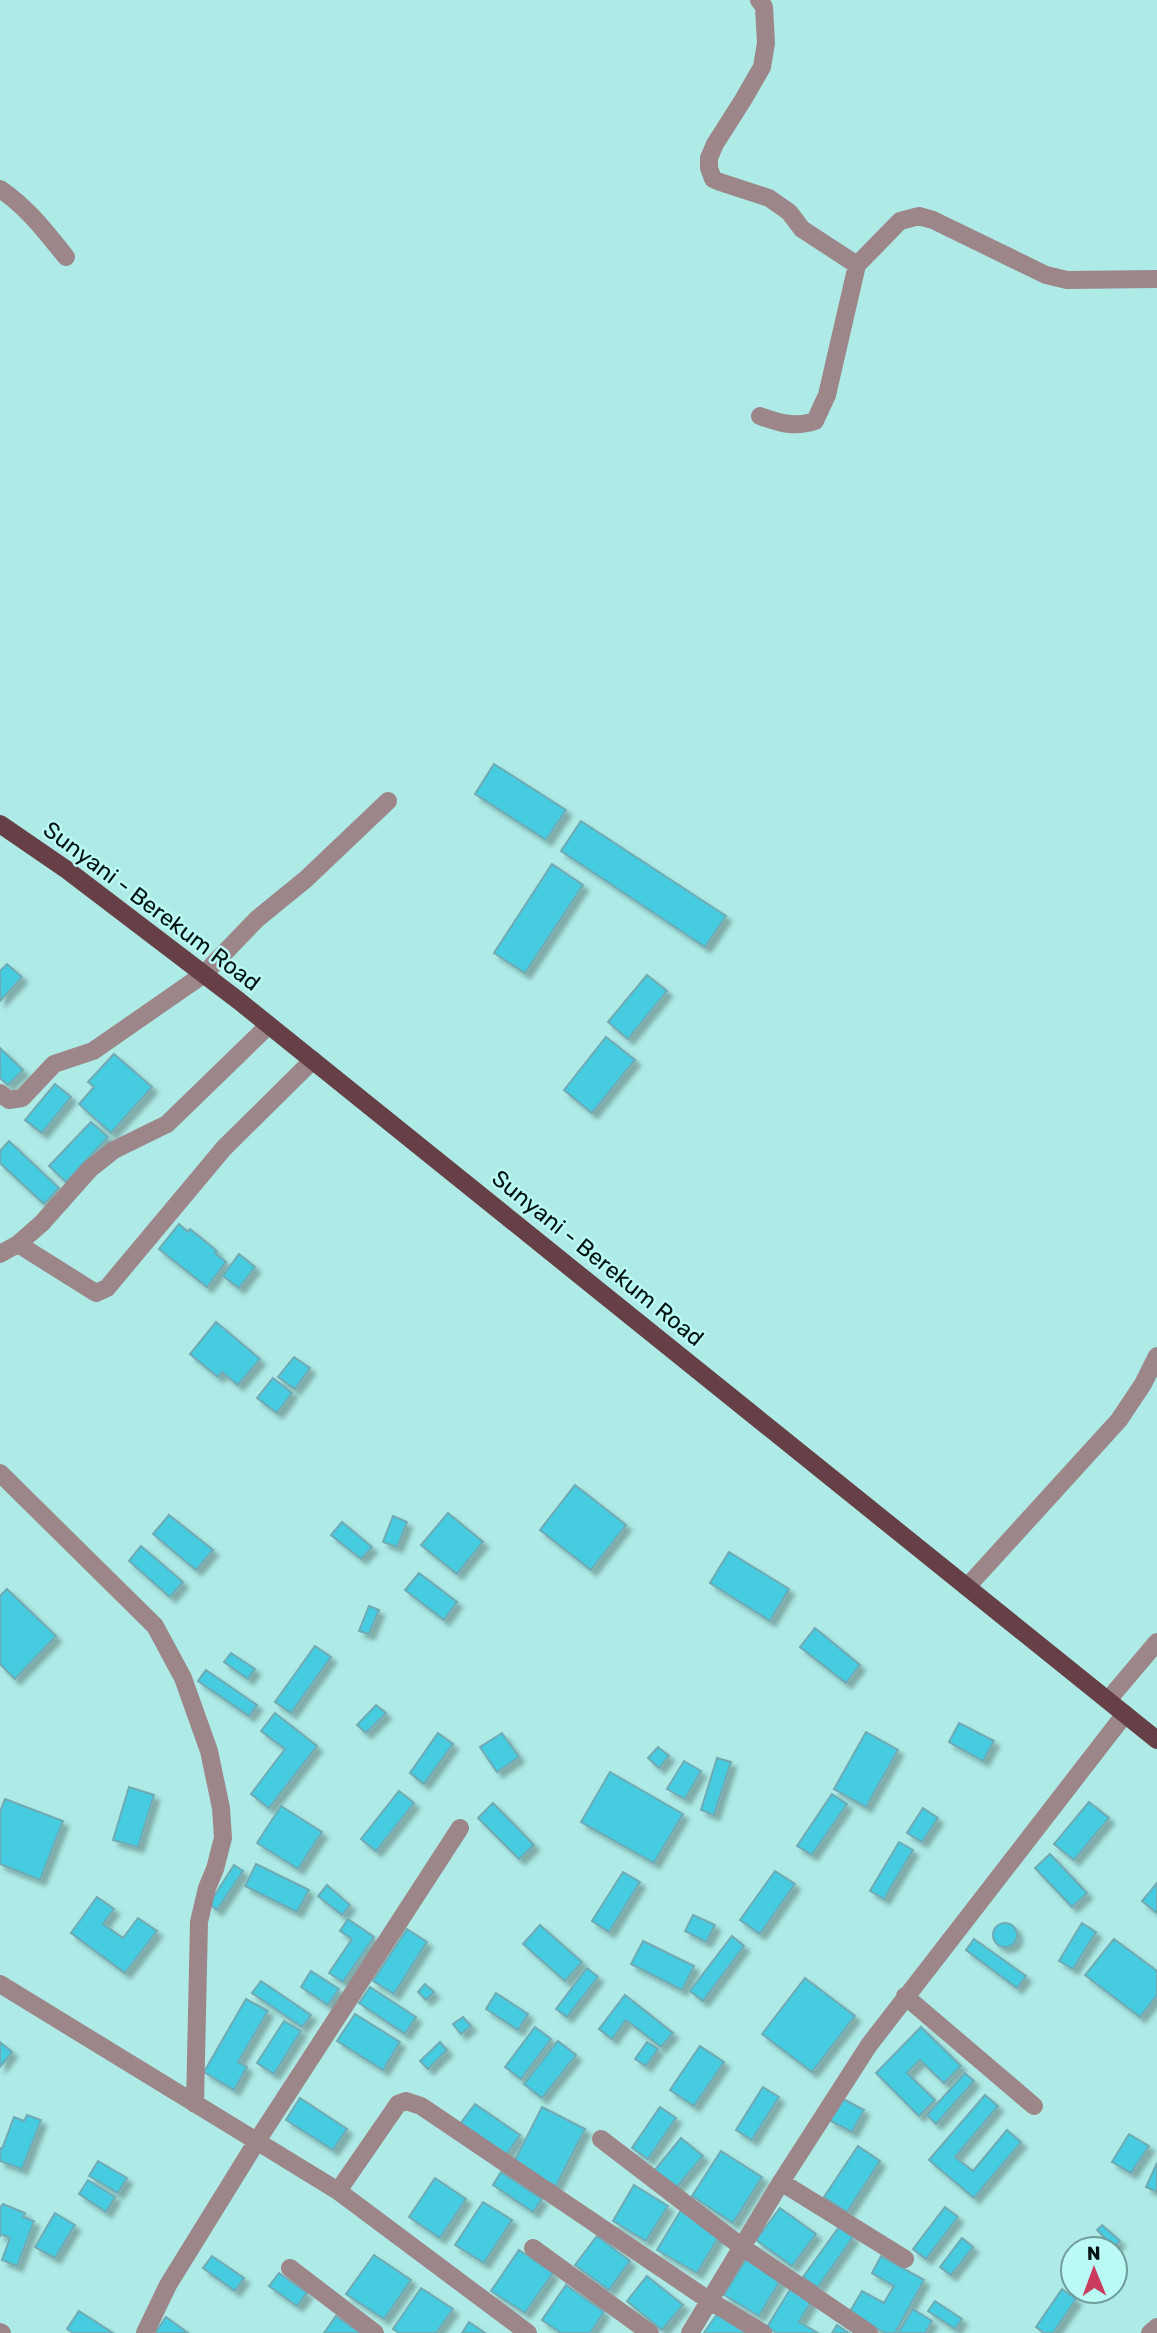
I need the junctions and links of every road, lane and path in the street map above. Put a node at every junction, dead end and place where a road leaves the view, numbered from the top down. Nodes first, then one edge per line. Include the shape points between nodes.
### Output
1 (759, 0) edge
2 (0, 189) edge
3 (66, 257) dead end
4 (857, 265) junction
5 (1157, 279) edge
6 (760, 416) dead end
7 (388, 801) dead end
8 (0, 824) edge
9 (204, 974) junction
10 (269, 1025) junction
11 (313, 1060) junction
12 (0, 1093) edge
13 (18, 1244) junction
14 (0, 1254) edge
15 (1157, 1356) edge
16 (0, 1473) edge
17 (967, 1587) junction
18 (1157, 1642) edge
19 (1108, 1700) junction
20 (1125, 1714) junction
21 (1157, 1740) edge
22 (460, 1828) dead end
23 (0, 1984) edge
24 (905, 1996) junction
25 (195, 2104) junction
26 (1034, 2106) dead end
27 (601, 2139) dead end
28 (257, 2141) junction
29 (781, 2182) junction
30 (338, 2191) junction
31 (742, 2247) junction
32 (533, 2248) dead end
33 (905, 2259) dead end
34 (290, 2268) dead end
35 (710, 2301) junction
36 (1157, 2326) edge
37 (145, 2333) edge
38 (375, 2333) edge
39 (528, 2333) edge
40 (650, 2333) edge
41 (690, 2333) edge
42 (763, 2333) edge
43 (869, 2333) edge
44 (1150, 2333) edge

1 - 4 street via 764,7 766,43 762,67 715,144 709,168 720,182 769,198 802,229
2 - 3 street via 35,219
4 - 5 street via 900,221 919,216 1046,275 1067,280
4 - 6 street via 827,395 815,421 788,425
7 - 9 street via 257,919
8 - 9 main road, Sunyani - Berekum Road
9 - 10 main road, Sunyani - Berekum Road
9 - 12 street via 93,1051 54,1064 22,1098 9,1100
10 - 11 main road, Sunyani - Berekum Road
10 - 13 street via 167,1124 114,1150 90,1169
11 - 13 street via 225,1148 107,1288 96,1293
11 - 17 main road, Sunyani - Berekum Road
13 - 14 street
15 - 17 street via 1119,1420
16 - 25 street via 155,1626 183,1678 208,1751 223,1838 200,1922
17 - 19 main road, Sunyani - Berekum Road
18 - 19 street
19 - 20 main road, Sunyani - Berekum Road
20 - 21 main road, Sunyani - Berekum Road
20 - 24 street
22 - 28 street
23 - 25 street
24 - 26 street
24 - 29 street
25 - 28 street
27 - 31 street
28 - 30 street
28 - 37 street via 167,2285
29 - 31 street
29 - 33 street
30 - 35 street via 398,2104 406,2101 421,2106
30 - 39 street
31 - 35 street
31 - 43 street
32 - 40 street
34 - 38 street
35 - 41 street
35 - 42 street
36 - 44 street

